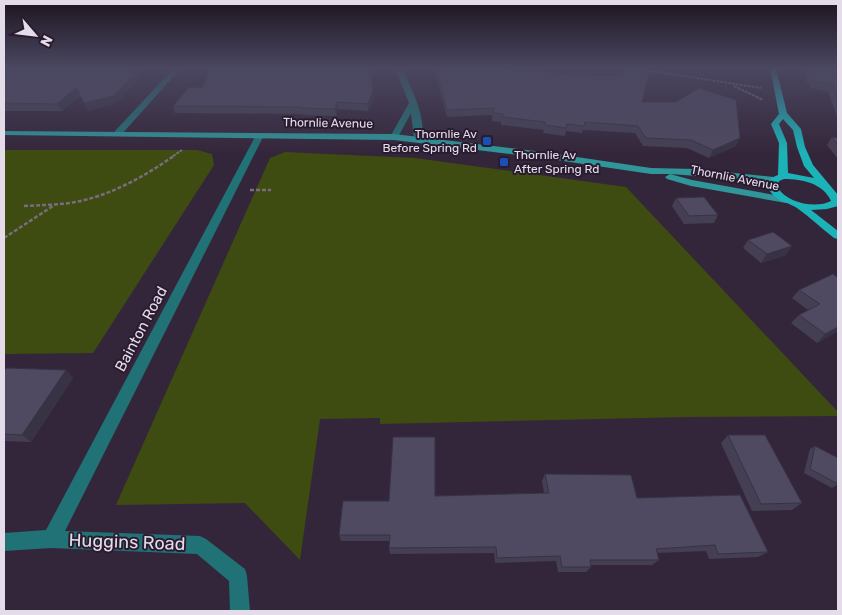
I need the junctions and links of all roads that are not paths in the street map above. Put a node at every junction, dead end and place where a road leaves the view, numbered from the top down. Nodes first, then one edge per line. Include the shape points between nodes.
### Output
1 (152, 97) edge
2 (411, 97) edge
3 (779, 97) edge
4 (413, 102) junction
5 (783, 114) junction
6 (4, 133) edge
7 (118, 133) junction
8 (260, 135) junction
9 (394, 137) junction
10 (418, 139) junction
11 (650, 171) junction
12 (778, 178) junction
13 (825, 187) junction
14 (786, 200) junction
15 (799, 206) junction
16 (836, 206) edge
17 (838, 236) edge
18 (51, 539) junction
19 (4, 542) edge
20 (240, 611) edge

1 - 7 street
2 - 4 street
3 - 5 main road
4 - 9 street
4 - 10 street
5 - 12 main road via 775,124 783,143
5 - 13 main road via 798,129 809,166
6 - 7 main road, Thornlie Avenue
7 - 8 main road, Thornlie Avenue
8 - 9 main road, Thornlie Avenue
8 - 18 street, Bainton Road
9 - 10 main road, Thornlie Avenue
10 - 11 main road, Thornlie Avenue
11 - 12 main road, Thornlie Avenue
11 - 14 main road, Thornlie Avenue via 691,183
12 - 13 main road via 800,177
12 - 14 main road via 772,184 773,189
13 - 16 main road via 835,196
14 - 15 main road
15 - 16 main road via 821,209
15 - 17 main road
18 - 19 street, Huggins Road
18 - 20 street, Huggins Road via 200,545 238,576

